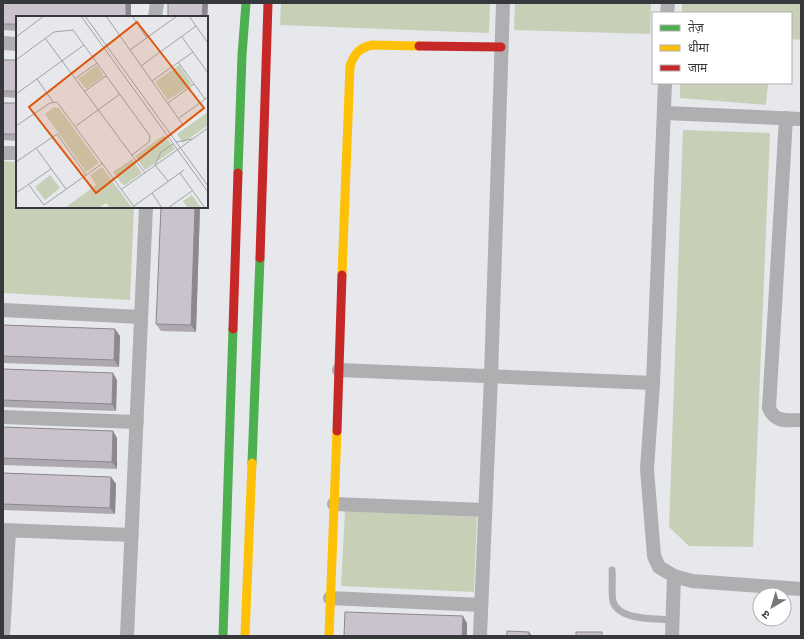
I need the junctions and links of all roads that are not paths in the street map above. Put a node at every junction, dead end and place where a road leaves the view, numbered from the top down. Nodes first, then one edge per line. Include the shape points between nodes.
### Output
1 (157, 3) edge
2 (246, 3) edge
3 (268, 3) edge
4 (503, 3) edge
5 (155, 16) edge
6 (3, 43) edge
7 (16, 44) edge
8 (501, 47) junction
9 (665, 84) edge
10 (664, 113) junction
11 (786, 118) junction
12 (801, 119) edge
13 (3, 152) edge
14 (16, 153) edge
15 (146, 208) edge
16 (3, 310) edge
17 (141, 317) junction
18 (339, 370) junction
19 (491, 376) junction
20 (653, 383) junction
21 (3, 417) edge
22 (801, 420) edge
23 (137, 422) junction
24 (334, 504) junction
25 (484, 510) junction
26 (6, 530) edge
27 (132, 535) junction
28 (612, 570) dead end
29 (674, 576) junction
30 (801, 589) edge
31 (330, 598) junction
32 (481, 605) junction
33 (672, 620) junction
34 (3, 636) edge
35 (127, 636) edge
36 (223, 636) edge
37 (245, 636) edge
38 (328, 636) edge
39 (480, 636) edge
40 (672, 636) edge

1 - 5 street
2 - 36 main road
3 - 37 main road
4 - 8 street
6 - 7 street
8 - 18 main road via 372,45 364,46 355,52 350,66
8 - 19 street
9 - 10 street
10 - 11 street
10 - 20 street
11 - 12 street
11 - 22 street via 769,408 772,415 778,419
13 - 14 street
15 - 17 street
16 - 17 street
17 - 23 street
18 - 19 street
18 - 24 main road
19 - 20 street
19 - 25 street
20 - 29 street via 647,469 654,556 660,567
21 - 23 street
23 - 27 street
24 - 25 street
24 - 31 main road
25 - 32 street
26 - 27 street
26 - 34 street
27 - 35 street
28 - 33 lane via 613,602 620,612 634,617
29 - 30 street via 692,581
29 - 33 street
31 - 32 street
31 - 38 main road
32 - 39 street
33 - 40 street

